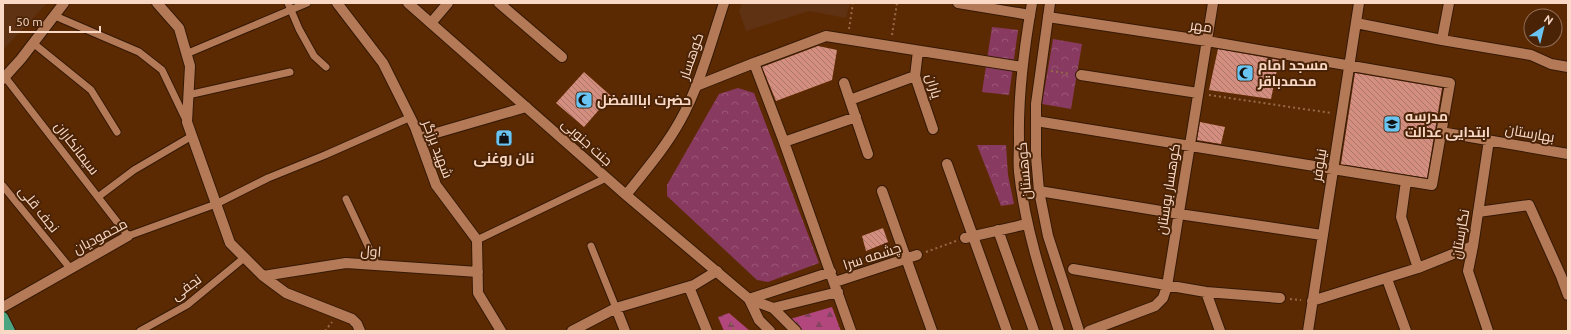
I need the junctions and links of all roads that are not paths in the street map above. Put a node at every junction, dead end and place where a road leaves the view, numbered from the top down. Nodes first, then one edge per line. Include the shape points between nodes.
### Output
1 (64, 3) edge
2 (157, 3) edge
3 (307, 3) edge
4 (337, 3) edge
5 (408, 3) edge
6 (448, 3) edge
7 (499, 3) edge
8 (724, 3) edge
9 (958, 3) edge
10 (1032, 3) edge
11 (1050, 3) edge
12 (1213, 3) edge
13 (1359, 3) edge
14 (1449, 3) edge
15 (289, 6) edge
16 (1030, 15) junction
17 (55, 16) junction
18 (1048, 17) junction
19 (431, 23) junction
20 (1356, 23) junction
21 (1442, 40) junction
22 (1207, 41) junction
23 (34, 43) junction
24 (918, 51) junction
25 (186, 54) junction
26 (562, 57) dead end
27 (754, 63) junction
28 (1350, 65) junction
29 (326, 67) dead end
30 (1022, 67) junction
31 (1568, 67) edge
32 (290, 72) dead end
33 (1081, 75) road end
34 (915, 76) junction
35 (4, 78) edge
36 (844, 83) dead end
37 (696, 86) junction
38 (1198, 93) junction
39 (188, 95) junction
40 (850, 100) junction
41 (526, 107) junction
42 (411, 117) junction
43 (856, 118) junction
44 (187, 122) junction
45 (1036, 122) junction
46 (933, 129) dead end
47 (117, 132) dead end
48 (1441, 132) junction
49 (192, 136) junction
50 (419, 138) junction
51 (1489, 140) junction
52 (784, 142) junction
53 (1190, 147) junction
54 (868, 154) dead end
55 (1568, 154) edge
56 (947, 164) dead end
57 (1333, 168) junction
58 (606, 178) junction
59 (1406, 181) junction
60 (3, 186) edge
61 (882, 191) dead end
62 (1039, 191) junction
63 (626, 196) junction
64 (98, 197) junction
65 (346, 199) dead end
66 (216, 204) junction
67 (1478, 212) junction
68 (1178, 214) junction
69 (1027, 224) junction
70 (998, 230) junction
71 (1322, 235) junction
72 (128, 236) junction
73 (1048, 236) junction
74 (969, 237) junction
75 (477, 240) junction
76 (1031, 240) junction
77 (591, 246) dead end
78 (1473, 246) junction
79 (917, 255) road end
80 (244, 258) junction
81 (906, 260) junction
82 (377, 265) junction
83 (70, 268) junction
84 (1418, 268) junction
85 (1073, 269) dead end
86 (717, 271) junction
87 (478, 272) junction
88 (831, 272) junction
89 (1564, 274) edge
90 (263, 276) junction
91 (1387, 279) junction
92 (1167, 286) junction
93 (689, 287) junction
94 (836, 287) junction
95 (1206, 292) junction
96 (1568, 295) edge
97 (1280, 298) road end
98 (749, 299) junction
99 (1312, 301) junction
100 (3, 307) edge
101 (616, 308) junction
102 (773, 308) junction
103 (3, 317) edge
104 (10, 331) edge
105 (140, 331) edge
106 (360, 331) edge
107 (501, 331) edge
108 (572, 331) edge
109 (625, 331) edge
110 (707, 331) edge
111 (770, 331) edge
112 (796, 331) edge
113 (851, 331) edge
114 (932, 331) edge
115 (1007, 331) edge
116 (1034, 331) edge
117 (1059, 331) edge
118 (1080, 331) edge
119 (1089, 331) edge
120 (1220, 331) edge
121 (1308, 331) edge
122 (1406, 331) edge
123 (1488, 331) edge

1 - 17 street
2 - 25 street via 179,28
3 - 15 lane
4 - 42 street, شهید برزگر via 383,63
5 - 19 street, جنت جنوبی
6 - 19 street
7 - 26 street
8 - 37 street, کوهسار
9 - 16 street
10 - 16 street, کوهستان
11 - 18 street, کوهستان
12 - 22 street, کوهسار بوستان
13 - 20 street, نیلوفر
14 - 21 street
15 - 25 lane
15 - 29 lane via 314,56
16 - 30 street, کوهستان
17 - 23 street
17 - 44 lane via 139,52 162,70
18 - 22 street, مهر
18 - 45 street, کوهستان via 1040,69
19 - 41 street, جنت جنوبی
20 - 21 street
20 - 28 street, نیلوفر
21 - 31 street via 1532,55 1551,64
22 - 28 street, مهر
22 - 38 street, کوهسار بوستان
23 - 35 street
23 - 47 lane via 91,90
24 - 27 street via 826,36
24 - 30 street
24 - 34 street, یاران
25 - 39 street via 190,66
27 - 37 street
27 - 52 street
28 - 48 street, مهر via 1450,83
28 - 57 street, نیلوفر
30 - 69 street, کوهستان via 1018,105 1019,171
32 - 39 lane
33 - 38 street
34 - 40 street
34 - 46 street, یاران
35 - 64 lane, سیمانکاران
36 - 40 street
37 - 63 street, کوهسار via 660,154
38 - 53 street, کوهسار بوستان
39 - 44 street
40 - 43 street
41 - 50 street
41 - 58 street, جنت جنوبی
42 - 50 street, شهید برزگر
42 - 66 lane, محمودیان via 268,178
43 - 52 street
43 - 54 street
44 - 49 street
45 - 53 street
45 - 62 street, کوهستان
48 - 51 street, بهارستان
48 - 59 street via 1432,185
49 - 64 lane via 134,170
49 - 66 street
50 - 75 street, شهید برزگر via 436,185
51 - 55 street, بهارستان
51 - 67 street, نگارستان
52 - 88 street
53 - 57 street
53 - 68 street, کوهسار بوستان
56 - 74 street
57 - 59 street
57 - 71 street, نیلوفر
58 - 63 street, جنت جنوبی
58 - 75 lane
59 - 84 street via 1401,217
60 - 83 lane, نجف قلی
61 - 81 street
62 - 68 street
62 - 73 street, کوهستان
63 - 86 street, جنت جنوبی
64 - 72 lane, سیمانکاران
65 - 82 lane
66 - 72 lane, محمودیان
66 - 80 street via 230,244
67 - 78 street, نگارستان
67 - 89 street via 1529,205
68 - 71 street
68 - 92 street, کوهسار بوستان
69 - 70 street
69 - 76 street, کوهستان
70 - 74 street
70 - 116 street
71 - 99 street, نیلوفر
72 - 83 street, محمودیان
73 - 76 street
73 - 118 street, کوهستان
74 - 115 street
75 - 87 street
76 - 117 street, کوهستان
77 - 101 lane
78 - 84 street
78 - 123 street, نگارستان via 1468,271
79 - 81 street, چشمه‌ سرا
80 - 90 street
80 - 105 lane, نجفی via 187,305
81 - 94 street, چشمه‌ سرا
81 - 114 street
82 - 87 street, اول
82 - 90 street, اول via 346,263
83 - 100 street, محمودیان
84 - 91 street
85 - 92 street
86 - 93 street
86 - 98 street, جنت جنوبی
87 - 107 street via 478,293
88 - 94 street
88 - 98 street
89 - 96 street
90 - 106 street via 286,293 352,319 358,324
91 - 99 street
91 - 122 street
92 - 95 street
92 - 119 street, کوهسار بوستان via 1163,298 1155,306
93 - 101 street
93 - 110 street
94 - 102 street, چشمه‌ سرا
94 - 113 street
95 - 97 street
95 - 120 street
98 - 102 street, جنت جنوبی
98 - 111 street, جنت جنوبی via 759,320
99 - 121 street, نیلوفر
101 - 108 street
101 - 109 street
102 - 112 street, جنت جنوبی
103 - 104 main road

